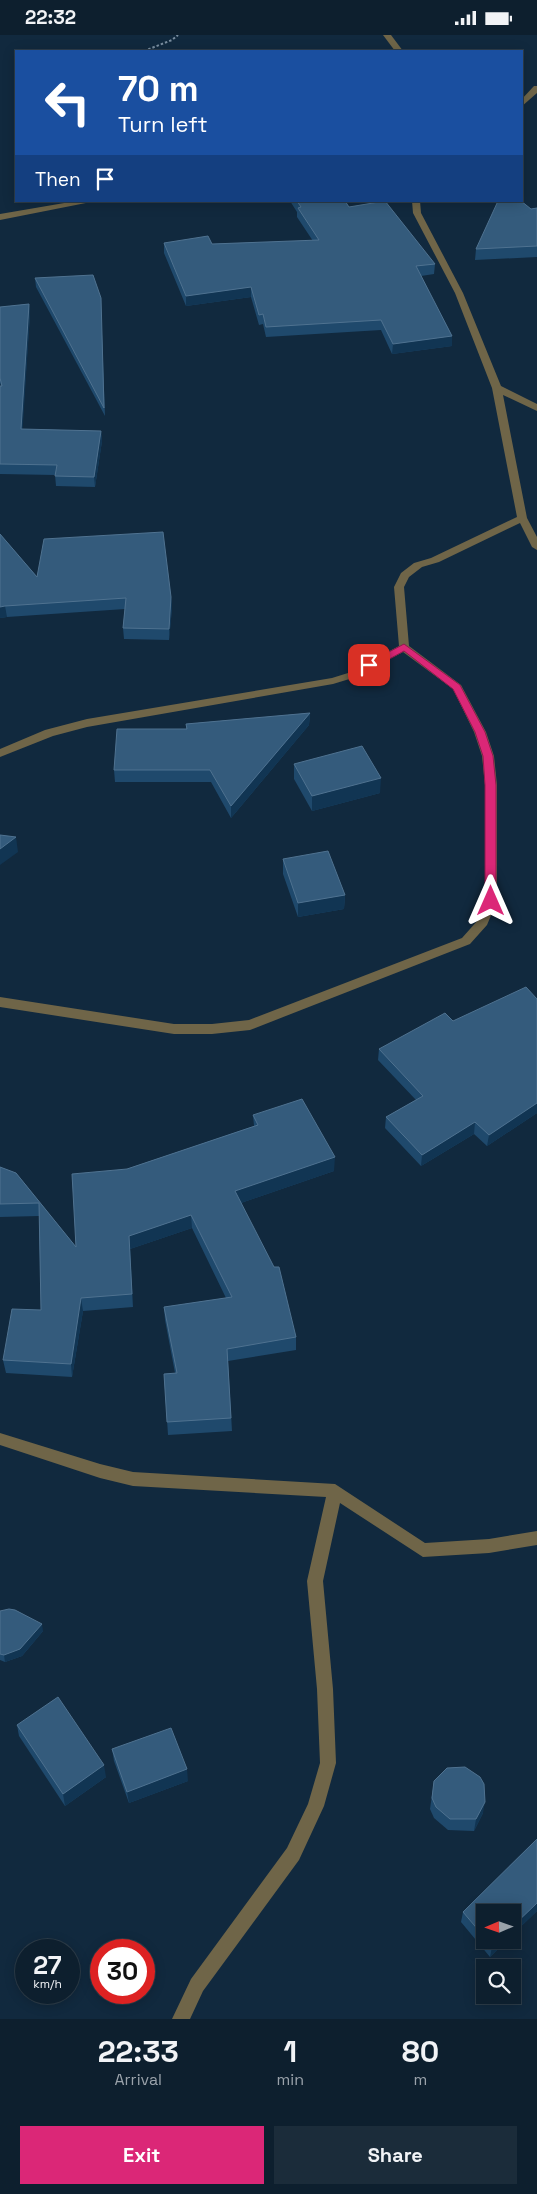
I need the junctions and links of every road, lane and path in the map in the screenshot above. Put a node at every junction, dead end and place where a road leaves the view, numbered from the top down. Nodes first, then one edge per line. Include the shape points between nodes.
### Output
1 (178, 35) edge
2 (387, 35) edge
3 (147, 50) edge
4 (398, 50) edge
5 (537, 88) edge
6 (523, 103) edge
7 (86, 202) edge
8 (416, 202) edge
9 (0, 217) edge
10 (497, 388) junction
11 (537, 408) edge
12 (522, 518) junction
13 (537, 547) edge
14 (404, 647) junction
15 (0, 753) edge
16 (0, 1001) edge
17 (0, 1439) edge
18 (336, 1491) junction
19 (537, 1538) edge
20 (181, 2019) edge

1 - 3 path
2 - 4 street
5 - 6 street
7 - 9 street
8 - 10 street via 417,213 458,293
10 - 11 street
10 - 12 street
12 - 13 street
12 - 14 street via 418,565 405,575 399,587
14 - 15 street via 352,675 333,681 87,723 49,733
14 - 16 street via 457,687 480,732 488,756 491,901 483,922 466,941 250,1025 174,1029
17 - 18 street via 133,1479
18 - 19 street via 423,1550 489,1546
18 - 20 street via 315,1581 328,1763 316,1806 293,1854 197,1985

